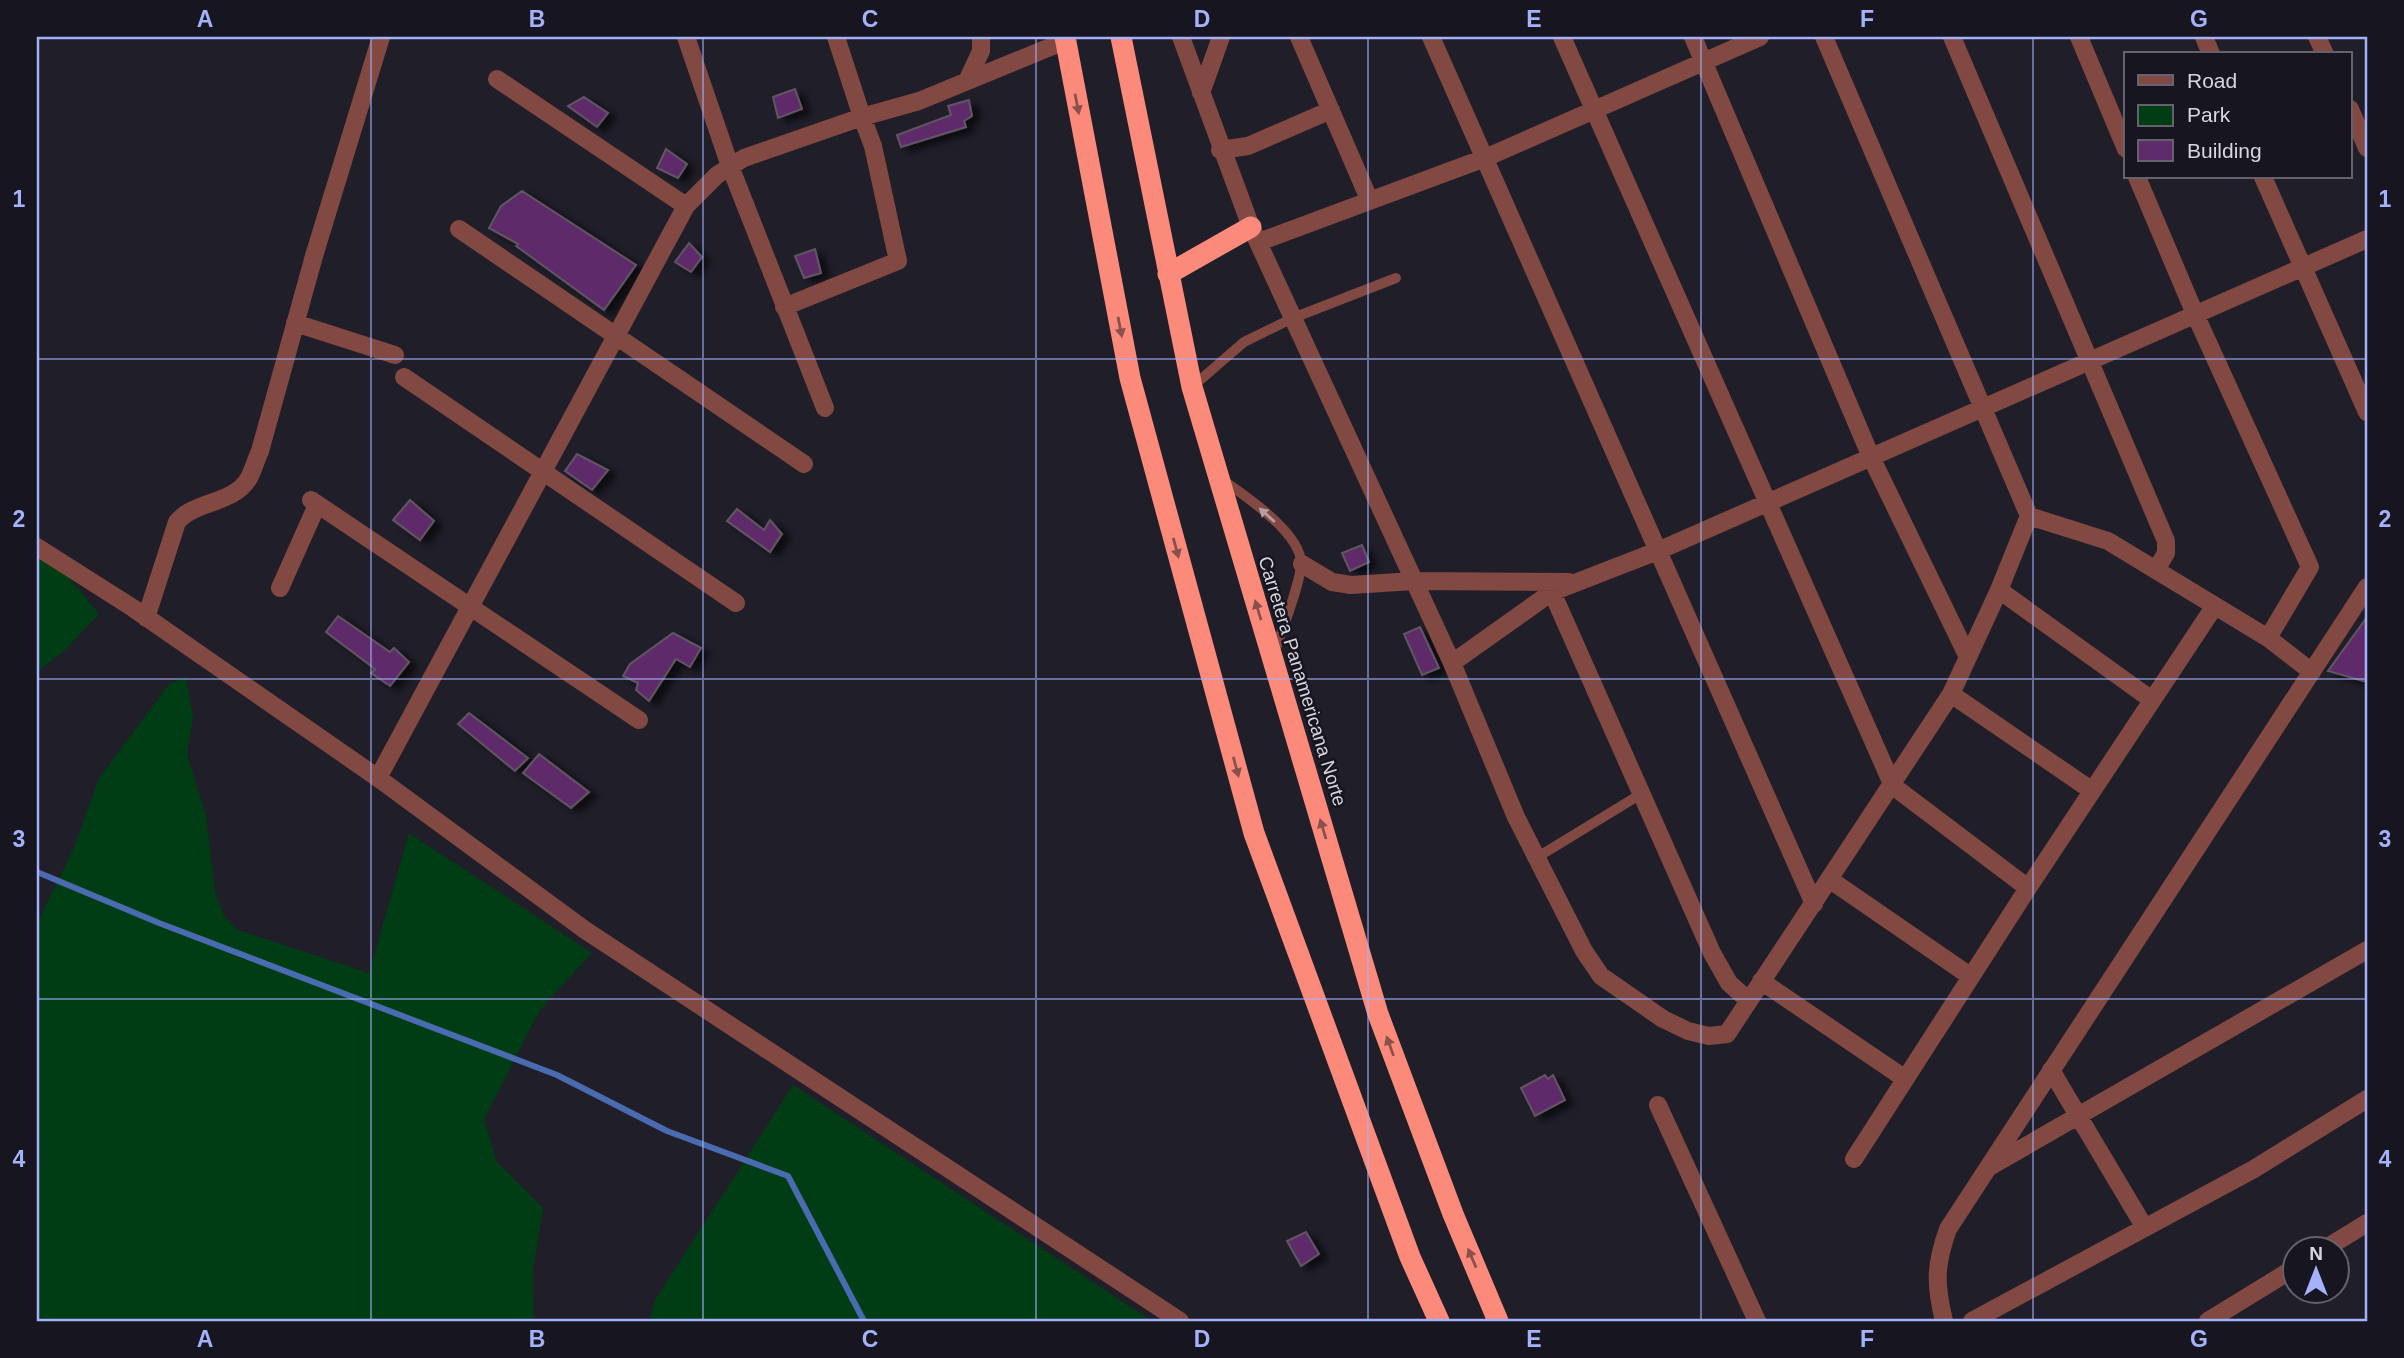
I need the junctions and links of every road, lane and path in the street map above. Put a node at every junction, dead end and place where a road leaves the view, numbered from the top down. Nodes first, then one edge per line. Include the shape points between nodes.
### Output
1 (381, 37) edge
2 (686, 37) edge
3 (836, 37) edge
4 (981, 37) edge
5 (1121, 37) edge
6 (1181, 37) edge
7 (1221, 37) edge
8 (1299, 37) edge
9 (1431, 37) edge
10 (1562, 37) edge
11 (1693, 37) edge
12 (1760, 37) edge
13 (1824, 37) edge
14 (1952, 37) edge
15 (2078, 37) edge
16 (1065, 39) edge
17 (1704, 62) junction
18 (497, 79) dead end
19 (967, 81) junction
20 (1201, 93) junction
21 (1331, 110) junction
22 (1592, 111) junction
23 (2352, 114) edge
24 (862, 117) junction
25 (2124, 144) edge
26 (2367, 148) edge
27 (1220, 150) junction
28 (1485, 158) junction
29 (730, 166) junction
30 (2137, 178) edge
31 (2263, 178) edge
32 (1369, 198) junction
33 (686, 206) junction
34 (458, 229) dead end
35 (1255, 234) junction
36 (2367, 239) edge
37 (2301, 268) junction
38 (1168, 274) junction
39 (1396, 278) dead end
40 (784, 307) junction
41 (2195, 314) junction
42 (1293, 318) junction
43 (295, 323) junction
44 (616, 335) junction
45 (395, 355) dead end
46 (2090, 361) junction
47 (404, 377) dead end
48 (1192, 387) junction
49 (825, 408) dead end
50 (1982, 409) junction
51 (2367, 412) edge
52 (1871, 457) junction
53 (804, 464) dead end
54 (545, 472) junction
55 (1219, 477) junction
56 (1769, 502) junction
57 (2029, 516) junction
58 (37, 547) edge
59 (1660, 550) junction
60 (1301, 564) junction
61 (2155, 570) junction
62 (1414, 581) junction
63 (1579, 582) junction
64 (2367, 587) edge
65 (280, 588) dead end
66 (2000, 590) junction
67 (1552, 592) junction
68 (736, 603) dead end
69 (470, 606) junction
70 (2214, 607) junction
71 (146, 618) junction
72 (2268, 638) junction
73 (1968, 657) junction
74 (1273, 659) junction
75 (1452, 663) junction
76 (2312, 672) junction
77 (1951, 694) junction
78 (2152, 700) junction
79 (639, 720) dead end
80 (378, 778) junction
81 (1893, 786) junction
82 (2091, 790) junction
83 (1641, 794) junction
84 (1536, 858) junction
85 (1829, 879) junction
86 (2028, 888) junction
87 (1814, 904) junction
88 (2367, 950) edge
89 (1970, 976) junction
90 (1761, 981) junction
91 (1748, 1000) junction
92 (2051, 1070) junction
93 (1904, 1078) junction
94 (2367, 1099) edge
95 (1658, 1105) dead end
96 (2079, 1115) junction
97 (1854, 1159) dead end
98 (1988, 1168) junction
99 (2367, 1223) edge
100 (2144, 1228) junction
101 (2346, 1236) edge
102 (2282, 1275) edge
103 (1180, 1321) edge
104 (1438, 1321) edge
105 (1498, 1321) edge
106 (1757, 1321) edge
107 (1944, 1321) edge
108 (1972, 1321) edge
109 (2208, 1321) edge

1 - 43 street
2 - 29 street
3 - 24 street
4 - 19 street via 981,51
5 - 38 highway, Carretera Panamericana Norte
6 - 20 street
7 - 20 street
8 - 21 street
9 - 28 street
10 - 22 street
11 - 17 street
12 - 17 street
13 - 50 street
14 - 46 street
15 - 25 street
16 - 19 street
16 -> 104 highway via 1130,377 1254,832 1410,1257
17 - 22 street
17 - 52 street
18 - 33 street
19 - 24 street
20 - 27 street
21 - 27 street via 1248,146
21 - 32 street
22 - 28 street
22 - 56 street
23 - 26 street
24 - 29 street
24 - 40 street via 873,146 898,261
27 - 35 street
28 - 32 street
28 - 59 street
29 - 33 street
29 - 40 street
30 - 41 street
31 - 37 street
32 - 35 street
33 - 44 street
34 - 44 street
35 - 38 highway
35 - 42 street
36 - 37 street
37 - 41 street
37 - 51 street
38 - 48 highway, Carretera Panamericana Norte
39 - 42 lane
40 - 49 street
41 - 46 street
41 - 72 street via 2310,567
42 - 48 lane via 1244,342
42 - 62 street
43 - 45 street
43 - 71 street via 248,480 226,498 183,513
44 - 53 street
44 - 54 street
46 - 50 street
46 - 61 street via 2166,541 2166,553
47 - 54 street
48 - 55 highway, Carretera Panamericana Norte
50 - 52 street
50 - 57 street
52 - 56 street
52 - 73 street
54 - 68 street
54 - 69 street
60 -> 55 lane via 1299,549 1289,534
74 -> 55 highway, Carretera Panamericana Norte
56 - 59 street
56 - 81 street
57 - 61 street via 2108,541
57 - 66 street
58 - 71 street
59 - 63 street
59 - 87 street
60 - 62 street via 1332,582 1351,585
60 - 74 lane
61 - 70 street
62 - 63 street
62 - 75 street
63 - 67 street
64 - 76 street
65 - 69 street via 314,503
66 - 73 street
66 - 78 street
67 - 75 street
67 - 83 street
69 - 79 street
69 - 80 street
70 - 72 street
70 - 78 street
71 - 80 street
72 - 76 street
73 - 77 street
105 -> 74 highway, Carretera Panamericana Norte via 1378,1014
75 - 84 street
76 - 92 street
77 - 81 street
77 - 82 street
78 - 82 street
80 - 103 street via 585,930
81 - 85 street
81 - 86 street
82 - 86 street
83 - 84 lane
83 - 91 street via 1712,953 1728,983
84 - 91 street via 1601,976 1662,1019 1716,1037 1727,1034
85 - 87 street
85 - 89 street
86 - 89 street
87 - 90 street
88 - 96 street
89 - 93 street
90 - 91 street
90 - 93 street
92 - 96 street
92 - 98 street
93 - 97 street
94 - 100 street via 2254,1169
95 - 106 street
96 - 98 street
96 - 100 street
98 - 107 street via 1948,1229 1937,1261 1937,1292
99 - 101 street
100 - 108 street
102 - 109 street

